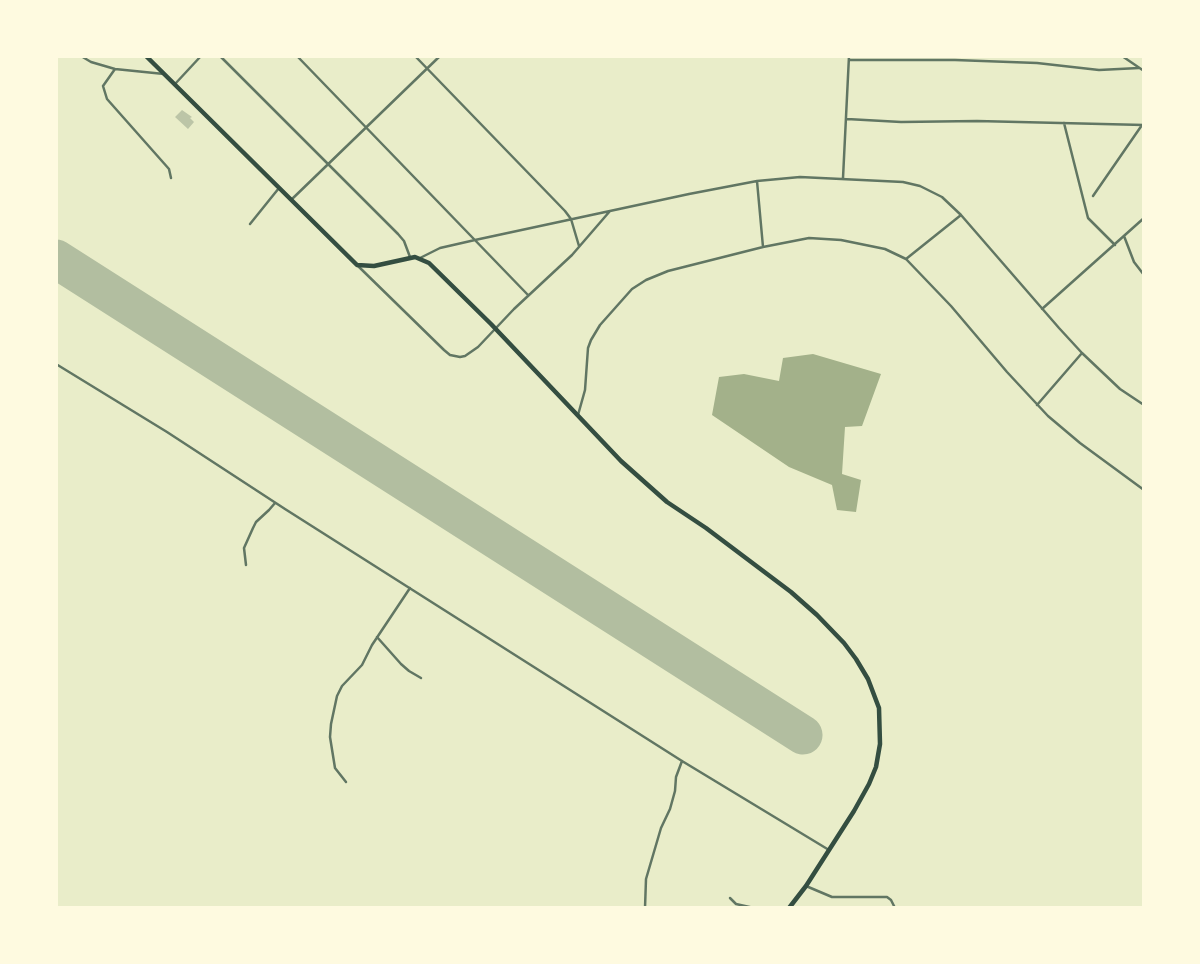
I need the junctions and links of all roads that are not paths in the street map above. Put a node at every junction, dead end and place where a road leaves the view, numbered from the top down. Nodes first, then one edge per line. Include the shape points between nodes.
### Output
1 (81, 56) edge
2 (146, 56) edge
3 (201, 56) edge
4 (220, 56) edge
5 (296, 56) edge
6 (415, 56) edge
7 (440, 56) edge
8 (1122, 56) edge
9 (849, 58) edge
10 (1139, 68) junction
11 (115, 69) junction
12 (428, 70) junction
13 (1144, 71) edge
14 (165, 75) junction
15 (175, 84) junction
16 (847, 119) junction
17 (1064, 123) junction
18 (1143, 125) edge
19 (366, 128) junction
20 (329, 165) junction
21 (171, 178) dead end
22 (843, 178) junction
23 (757, 181) junction
24 (279, 188) junction
25 (1093, 196) dead end
26 (292, 200) junction
27 (610, 211) junction
28 (961, 215) junction
29 (1144, 218) edge
30 (571, 219) junction
31 (250, 224) dead end
32 (1124, 236) junction
33 (475, 240) junction
34 (1115, 245) junction
35 (579, 246) junction
36 (763, 247) junction
37 (410, 258) junction
38 (420, 258) junction
39 (906, 259) junction
40 (357, 265) junction
41 (1144, 275) edge
42 (528, 295) junction
43 (1042, 309) junction
44 (494, 328) junction
45 (1082, 353) junction
46 (57, 364) edge
47 (56, 370) edge
48 (1037, 405) junction
49 (1144, 405) edge
50 (578, 416) junction
51 (1144, 490) edge
52 (275, 503) junction
53 (246, 565) dead end
54 (410, 588) junction
55 (377, 637) junction
56 (421, 678) dead end
57 (682, 761) junction
58 (346, 782) dead end
59 (829, 850) junction
60 (806, 886) junction
61 (730, 898) dead end
62 (645, 908) edge
63 (754, 908) edge
64 (790, 908) edge
65 (895, 908) edge

1 - 11 street
2 - 14 highway
3 - 15 street
4 - 20 street
5 - 19 street
6 - 12 street
7 - 12 street
8 - 10 street
9 - 10 street via 1037,63 1099,70
9 - 16 street
10 - 13 street
11 - 14 street
11 - 21 street via 103,86 107,99 169,169
12 - 19 street
12 - 30 street
14 - 15 highway
15 - 24 highway
16 - 17 street
16 - 22 street
17 - 18 street
17 - 34 street via 1088,218
18 - 25 street
19 - 20 street
19 - 33 street
20 - 26 street
20 - 37 street via 398,234
22 - 23 street
22 - 28 street via 920,186 942,198
23 - 27 street
23 - 36 street
24 - 26 highway
24 - 31 street
26 - 40 highway
27 - 30 street
27 - 35 street
28 - 39 street
28 - 43 street
29 - 32 street
30 - 33 street
30 - 35 street
32 - 34 street
32 - 41 street via 1134,262
33 - 38 street via 440,248
33 - 42 street
34 - 43 street
35 - 42 street
36 - 39 street via 809,238 841,240 885,249
36 - 50 street via 668,271 632,289 600,324 591,340 585,390
37 - 38 highway
37 - 40 highway via 374,266
38 - 44 highway via 429,263
39 - 48 street
40 - 44 street via 450,355 464,356 478,347
42 - 44 street
43 - 45 street
44 - 50 highway
45 - 48 street
45 - 49 street via 1120,389
46 - 47 street
46 - 52 street
48 - 51 street via 1080,443
50 - 59 highway via 667,502 791,592 817,615 844,643 868,679 879,708 880,744 876,767
52 - 53 street via 253,528 244,548
52 - 54 street
54 - 55 street
54 - 57 street
55 - 56 street via 401,664
55 - 58 street via 362,664 340,690 334,707 330,737 333,763
57 - 59 street
57 - 62 street via 670,809 648,869
59 - 60 highway
60 - 64 highway
60 - 65 street via 832,897 887,897
61 - 63 street via 736,904

